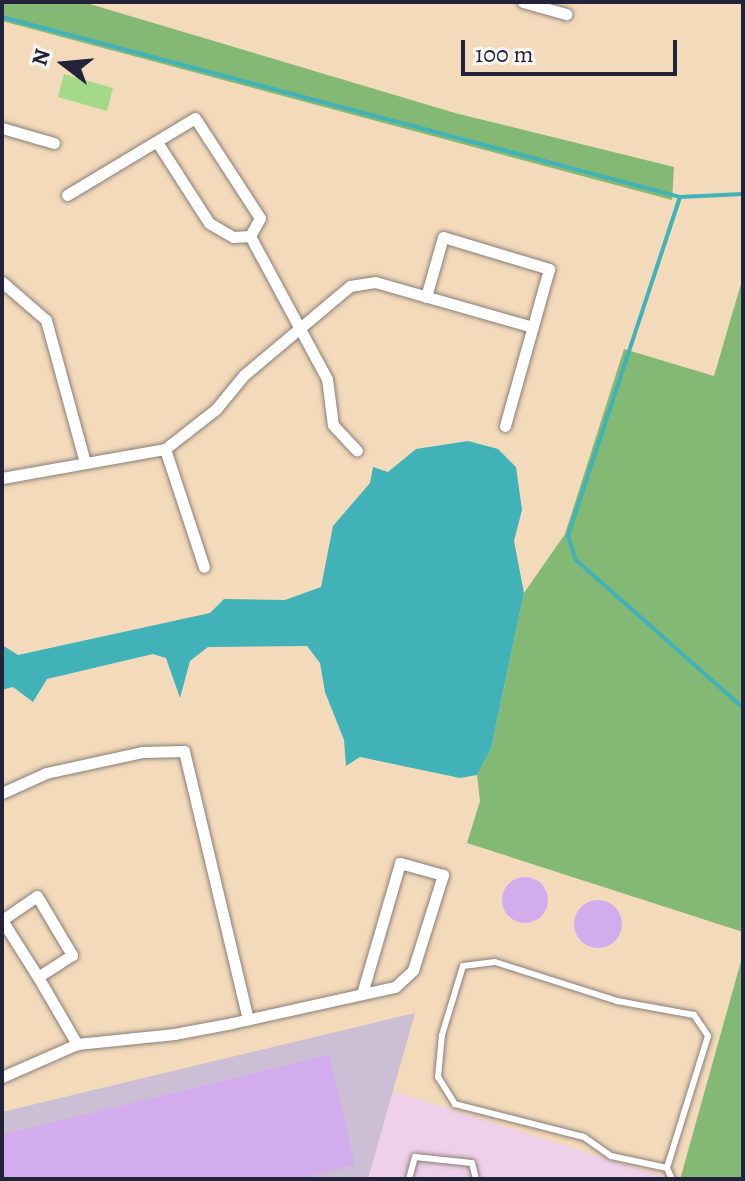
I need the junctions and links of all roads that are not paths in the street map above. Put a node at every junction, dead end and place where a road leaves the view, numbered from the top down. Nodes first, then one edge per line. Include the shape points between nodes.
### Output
1 (523, 2) edge
2 (566, 14) dead end
3 (2, 128) edge
4 (157, 142) junction
5 (54, 143) dead end
6 (67, 195) dead end
7 (250, 236) junction
8 (2, 282) edge
9 (426, 297) junction
10 (533, 327) junction
11 (297, 330) junction
12 (505, 426) dead end
13 (165, 449) junction
14 (357, 451) dead end
15 (85, 463) junction
16 (2, 478) edge
17 (204, 567) dead end
18 (2, 793) edge
19 (2, 920) edge
20 (38, 977) junction
21 (362, 994) junction
22 (248, 1019) junction
23 (77, 1044) junction
24 (2, 1077) edge
25 (667, 1168) junction
26 (409, 1179) edge
27 (476, 1179) edge
28 (672, 1179) edge

1 - 2 street
3 - 5 street
4 - 6 street
4 - 7 street via 209,223 233,237
4 - 7 street via 195,118 260,218
7 - 11 street
8 - 15 street via 46,320
9 - 10 street
9 - 10 street via 443,237 549,269
9 - 11 street via 367,281 350,286
10 - 12 street
11 - 13 street via 244,375 216,409
11 - 14 street via 332,392 333,425
13 - 15 street
13 - 17 street
15 - 16 street
18 - 22 street via 46,773 142,752 184,751
19 - 20 street
19 - 20 street via 37,896 72,955
20 - 23 street
21 - 21 street via 395,987 413,970 443,875 400,863
21 - 22 street
22 - 23 street
23 - 24 street
25 - 25 lane via 611,1156 584,1137 455,1104 438,1077 442,1035 463,966 495,962 617,1001 694,1015 708,1036
25 - 28 lane
26 - 27 lane via 415,1157 472,1163

